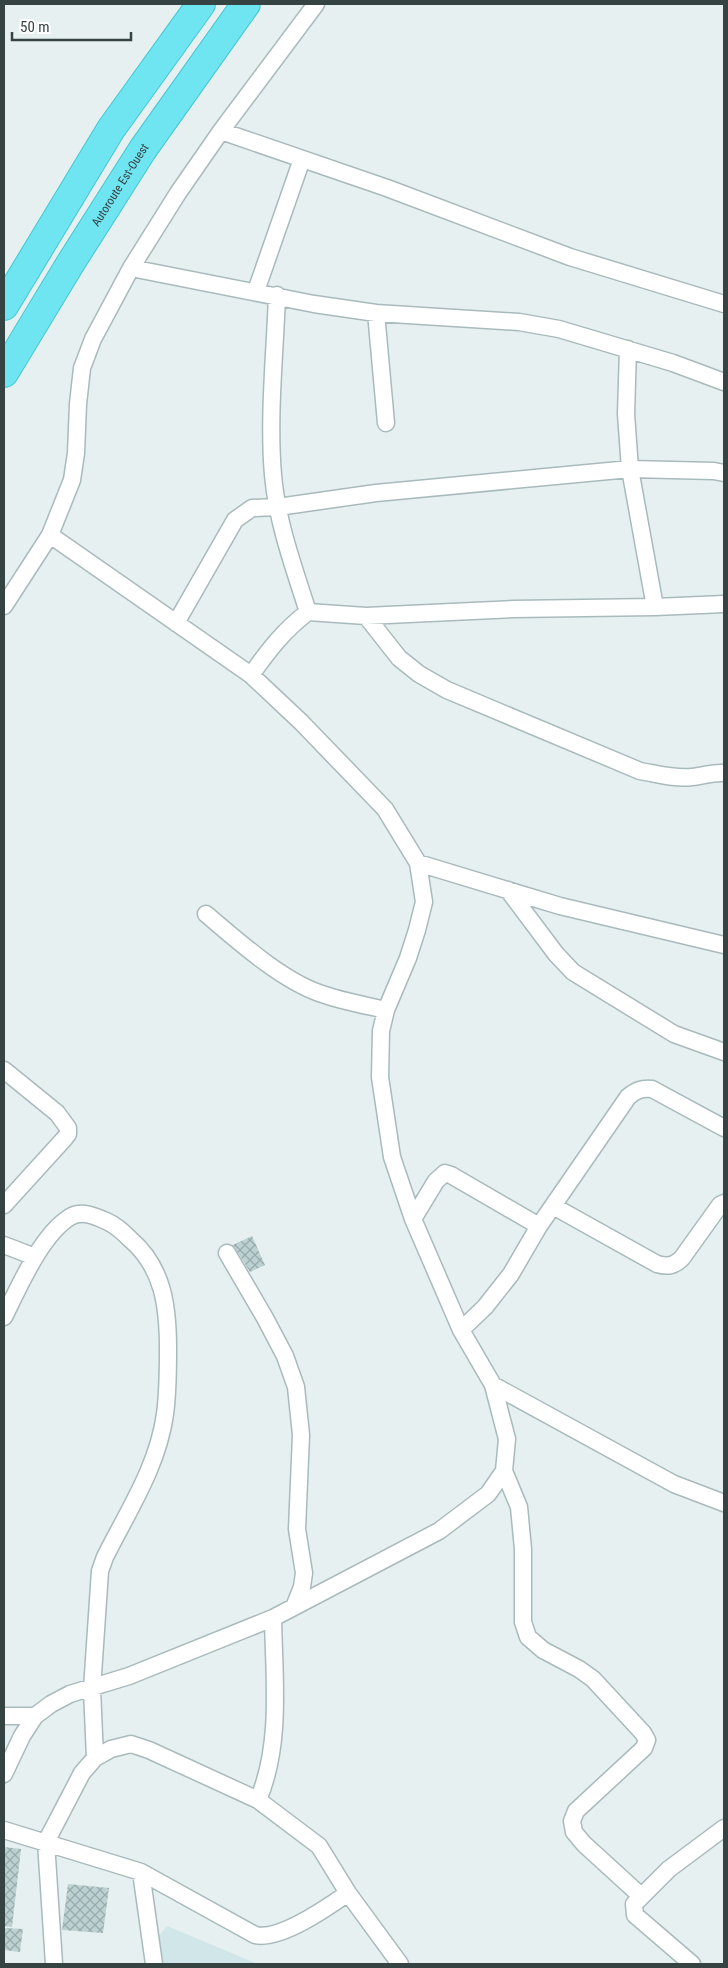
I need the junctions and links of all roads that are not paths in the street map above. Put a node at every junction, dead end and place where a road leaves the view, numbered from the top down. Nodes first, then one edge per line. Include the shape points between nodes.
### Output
1 (201, 4) edge
2 (246, 4) edge
3 (316, 4) edge
4 (221, 131) junction
5 (302, 159) junction
6 (131, 268) junction
7 (256, 291) junction
8 (277, 295) junction
9 (722, 299) edge
10 (4, 306) edge
11 (376, 314) junction
12 (628, 350) junction
13 (4, 373) edge
14 (724, 382) edge
15 (386, 423) dead end
16 (630, 470) junction
17 (724, 473) edge
18 (278, 507) junction
19 (50, 535) junction
20 (724, 604) edge
21 (4, 606) edge
22 (655, 607) junction
23 (308, 612) junction
24 (366, 616) junction
25 (176, 623) junction
26 (251, 674) junction
27 (724, 773) edge
28 (418, 863) junction
29 (508, 890) junction
30 (206, 914) dead end
31 (724, 946) edge
32 (386, 1010) junction
33 (724, 1052) edge
34 (4, 1070) edge
35 (724, 1128) edge
36 (724, 1203) edge
37 (4, 1204) edge
38 (553, 1206) junction
39 (413, 1219) junction
40 (539, 1226) junction
41 (4, 1245) edge
42 (227, 1253) dead end
43 (34, 1257) junction
44 (4, 1317) edge
45 (462, 1330) junction
46 (493, 1385) junction
47 (504, 1471) junction
48 (724, 1502) edge
49 (294, 1607) junction
50 (273, 1618) junction
51 (92, 1689) junction
52 (4, 1716) edge
53 (35, 1716) junction
54 (95, 1758) junction
55 (4, 1774) edge
56 (258, 1800) junction
57 (724, 1828) edge
58 (4, 1830) edge
59 (46, 1842) junction
60 (141, 1872) junction
61 (348, 1893) junction
62 (640, 1896) junction
63 (54, 1964) edge
64 (154, 1964) edge
65 (400, 1964) edge
66 (692, 1964) edge

1 - 10 highway via 111,129
2 - 13 highway, Autoroute Est-Ouest via 142,149
3 - 4 street
4 - 5 street
4 - 6 street
5 - 7 street
5 - 9 street via 570,257
6 - 7 street
6 - 19 street via 93,339 82,368 72,480
7 - 8 street
8 - 11 street
8 - 18 street via 272,418 273,475
11 - 12 street via 519,322 559,329
11 - 15 street
12 - 14 street via 673,362
12 - 16 street via 626,399
16 - 17 street
16 - 18 street via 376,493
16 - 22 street
18 - 23 street
18 - 25 street via 252,508 235,520
19 - 21 street
19 - 25 street
20 - 22 street
22 - 24 street
23 - 24 street
23 - 26 street via 293,623
24 - 27 street via 399,658 447,690 640,771 674,778
25 - 26 street
26 - 28 street via 385,809
28 - 29 street
28 - 32 street via 424,902 418,930
29 - 31 street
29 - 33 street via 573,972 674,1034
30 - 32 street via 249,951 317,992
32 - 39 street via 381,1030 380,1077 392,1157
34 - 37 street via 57,1113 68,1128 68,1134
35 - 38 street via 652,1089 635,1091
36 - 38 street via 682,1258 676,1264 666,1266
38 - 40 street
39 - 40 street via 436,1181 445,1173
39 - 45 street
40 - 45 street via 511,1274
41 - 43 street
42 - 49 street via 266,1318 296,1387 302,1434 296,1529 304,1573
43 - 44 street
43 - 51 street via 70,1217 81,1213 96,1216 114,1225 147,1256 164,1294 168,1361 164,1416 148,1474 100,1571
45 - 46 street
46 - 47 street via 507,1439
46 - 48 street via 674,1484
47 - 49 street via 488,1494 439,1532
47 - 62 street via 519,1507 523,1549 523,1622 528,1637 593,1679 647,1740 644,1748 576,1811 572,1822 574,1832 584,1844
49 - 50 street
50 - 51 street
50 - 56 street via 273,1742
51 - 53 street via 70,1694
51 - 54 street
52 - 53 street
53 - 55 street
54 - 56 street via 131,1744
54 - 59 street via 82,1773
56 - 61 street via 319,1846
57 - 62 street via 669,1869
58 - 59 street
59 - 60 street
59 - 63 street
60 - 61 street via 264,1937 304,1921
60 - 64 street
61 - 65 street
62 - 66 street via 634,1904 634,1915

